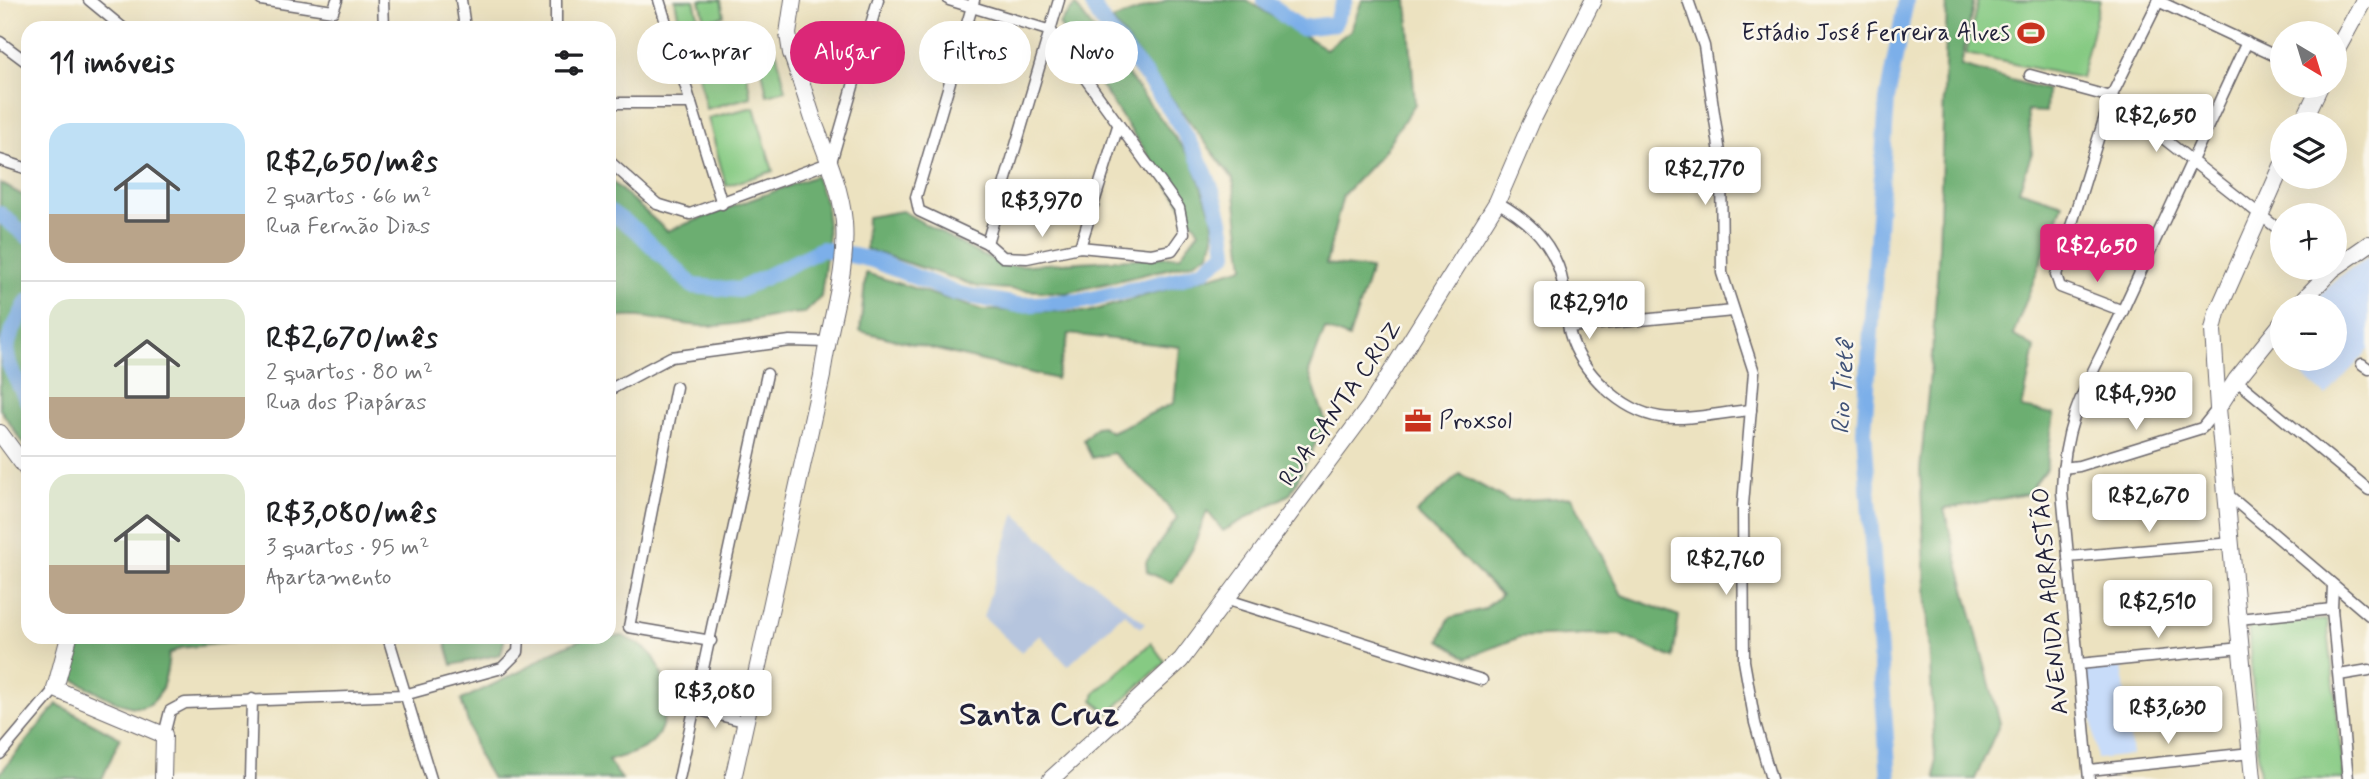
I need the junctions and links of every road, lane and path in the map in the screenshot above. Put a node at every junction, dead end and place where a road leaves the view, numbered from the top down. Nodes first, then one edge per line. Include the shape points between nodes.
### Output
1 (89, 0) edge
2 (261, 0) edge
3 (383, 0) edge
4 (461, 0) edge
5 (556, 0) edge
6 (659, 0) edge
7 (793, 0) edge
8 (878, 0) edge
9 (949, 0) edge
10 (1059, 0) edge
11 (1592, 0) edge
12 (1688, 0) edge
13 (2364, 0) edge
14 (2159, 1) edge
15 (974, 3) edge
16 (335, 5) edge
17 (114, 21) edge
18 (384, 21) edge
19 (463, 21) edge
20 (556, 21) edge
21 (1054, 21) edge
22 (1045, 30) edge
23 (2347, 31) edge
24 (0, 42) edge
25 (2247, 42) junction
26 (1045, 52) edge
27 (2270, 53) edge
28 (21, 58) edge
29 (2030, 75) dead end
30 (1088, 84) edge
31 (2111, 97) junction
32 (616, 103) edge
33 (691, 103) junction
34 (1118, 126) junction
35 (0, 160) edge
36 (831, 162) junction
37 (2190, 162) junction
38 (21, 167) edge
39 (616, 167) edge
40 (2271, 189) edge
41 (1497, 202) junction
42 (722, 204) junction
43 (2259, 215) junction
44 (2270, 223) edge
45 (987, 243) junction
46 (2369, 244) edge
47 (1080, 247) junction
48 (2347, 258) edge
49 (2321, 280) edge
50 (2308, 294) edge
51 (1733, 311) junction
52 (2123, 311) junction
53 (1569, 327) junction
54 (2270, 338) edge
55 (826, 342) junction
56 (767, 374) dead end
57 (2235, 380) junction
58 (616, 386) edge
59 (676, 387) dead end
60 (2218, 408) junction
61 (1751, 410) junction
62 (0, 433) edge
63 (21, 462) edge
64 (2063, 468) junction
65 (2369, 490) edge
66 (2227, 494) junction
67 (2232, 543) junction
68 (2068, 557) junction
69 (2333, 585) junction
70 (1228, 600) junction
71 (2332, 609) junction
72 (2369, 615) edge
73 (2239, 619) junction
74 (711, 641) junction
75 (67, 644) edge
76 (390, 644) edge
77 (519, 644) edge
78 (2241, 648) junction
79 (2079, 664) junction
80 (2369, 670) edge
81 (2339, 675) junction
82 (1482, 680) dead end
83 (701, 686) junction
84 (55, 689) junction
85 (751, 694) junction
86 (404, 695) junction
87 (253, 699) junction
88 (694, 709) junction
89 (744, 721) junction
90 (164, 735) junction
91 (2251, 753) junction
92 (0, 754) edge
93 (2089, 775) edge
94 (163, 779) edge
95 (250, 779) edge
96 (430, 779) edge
97 (679, 779) edge
98 (733, 779) edge
99 (1051, 779) edge
100 (1771, 779) edge
101 (2253, 779) edge
102 (2348, 779) edge

1 - 17 street
2 - 16 street
3 - 18 street
4 - 19 street
5 - 20 street
6 - 33 street
7 - 36 street via 788,34 791,53
8 - 36 street
9 - 15 street
10 - 21 street
11 - 41 street, RUA SANTA CRUZ
12 - 51 street via 1704,46 1721,160 1722,273
13 - 23 street
14 - 25 street
14 - 31 street
15 - 22 street
15 - 45 street via 916,197 919,211
24 - 28 street
25 - 27 street
25 - 37 street
26 - 45 street
29 - 31 street
30 - 34 street
31 - 37 street
31 - 52 street via 2056,275 2060,287
32 - 33 street
33 - 42 street
34 - 47 street
34 - 47 street via 1179,208 1184,233 1172,250 1151,254
35 - 38 street
36 - 42 street
36 - 55 street via 844,236 836,317
37 - 43 street
37 - 52 street
39 - 42 street via 657,204 690,214
40 - 43 street
41 - 53 street via 1535,228 1550,248 1563,283
41 - 70 street, RUA SANTA CRUZ via 1384,387
43 - 44 street
43 - 60 street via 2213,330
45 - 47 street via 1003,257 1027,258
46 - 48 street
49 - 50 street
51 - 53 street
51 - 61 street via 1752,362
52 - 64 street via 2080,396 2064,447
53 - 61 street via 1588,370 1635,409 1663,417
54 - 57 street
55 - 58 street via 790,341 671,357
55 - 85 street
56 - 74 street
57 - 60 street
57 - 65 street
59 - 74 street via 629,627
60 - 64 street, AVENIDA ARRASTÃO via 2202,428
60 - 66 street
61 - 100 street via 1742,517 1744,661
62 - 63 street
64 - 68 street, AVENIDA ARRASTÃO
66 - 67 street
66 - 69 street
67 - 68 street
67 - 73 street
68 - 79 street, AVENIDA ARRASTÃO
69 - 71 street
69 - 72 street
70 - 82 street
70 - 99 street, RUA SANTA CRUZ via 1165,677
71 - 73 street
71 - 81 street
73 - 78 street
74 - 83 street
75 - 84 street
76 - 86 street
77 - 86 street via 518,652 502,668
78 - 79 street
78 - 91 street
79 - 93 street, AVENIDA ARRASTÃO
80 - 81 street
81 - 102 street
83 - 85 street
83 - 88 street
84 - 90 street
84 - 92 street
85 - 89 street
86 - 87 street
86 - 96 street
87 - 90 street via 185,703 170,711
87 - 95 street
88 - 89 street
88 - 97 street
89 - 98 street
90 - 94 street
91 - 93 street
91 - 101 street

